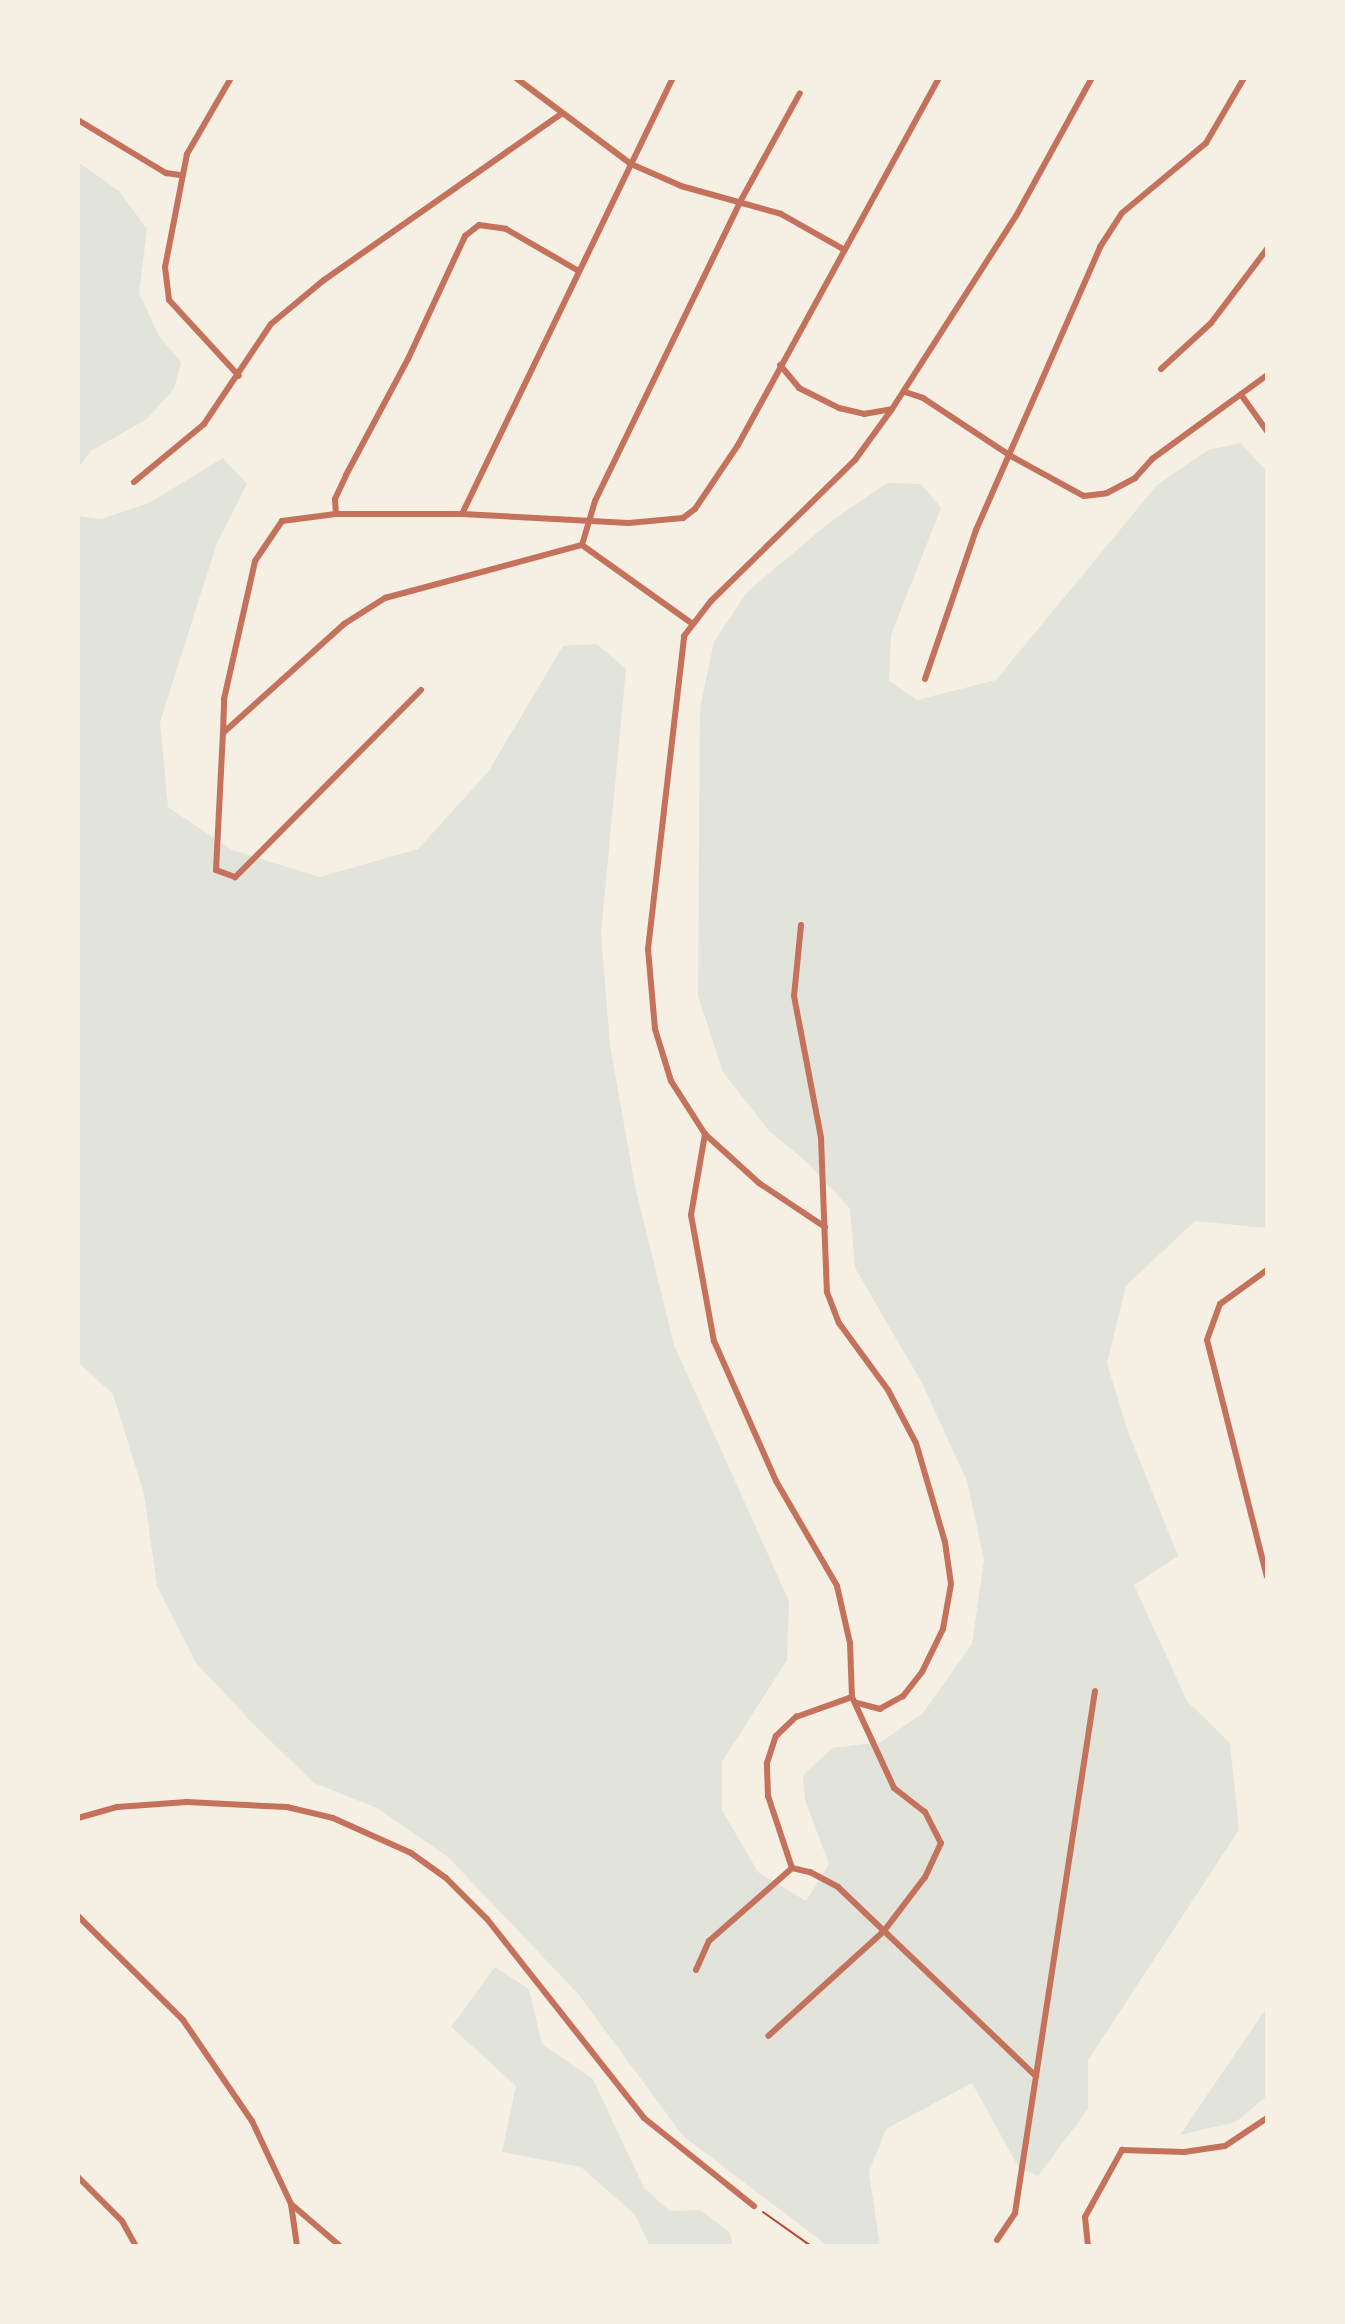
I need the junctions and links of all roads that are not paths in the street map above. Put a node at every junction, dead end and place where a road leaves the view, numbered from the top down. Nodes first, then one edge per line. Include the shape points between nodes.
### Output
1 (231, 78) edge
2 (516, 78) edge
3 (673, 78) edge
4 (939, 78) edge
5 (1092, 78) edge
6 (1244, 78) edge
7 (800, 93) dead end
8 (561, 114) junction
9 (78, 120) edge
10 (631, 164) junction
11 (180, 175) junction
12 (740, 202) junction
13 (1267, 249) edge
14 (845, 250) junction
15 (577, 270) junction
16 (780, 365) junction
17 (1161, 369) dead end
18 (1267, 375) edge
19 (239, 376) junction
20 (905, 392) junction
21 (1242, 396) junction
22 (892, 409) junction
23 (1267, 431) edge
24 (1009, 455) junction
25 (134, 482) dead end
26 (336, 514) junction
27 (462, 514) junction
28 (591, 521) junction
29 (582, 545) junction
30 (690, 622) junction
31 (925, 679) dead end
32 (421, 690) dead end
33 (223, 733) junction
34 (801, 925) dead end
35 (705, 1134) junction
36 (825, 1227) junction
37 (1267, 1270) edge
38 (1267, 1577) edge
39 (1095, 1691) dead end
40 (852, 1697) junction
41 (78, 1818) edge
42 (792, 1868) junction
43 (78, 1916) edge
44 (884, 1931) junction
45 (696, 1970) dead end
46 (768, 2036) dead end
47 (1036, 2076) junction
48 (1267, 2118) edge
49 (78, 2177) edge
50 (291, 2204) junction
51 (754, 2206) road end
52 (997, 2240) dead end
53 (136, 2246) edge
54 (297, 2246) edge
55 (340, 2246) edge
56 (1088, 2246) edge

1 - 11 street
2 - 8 street
3 - 10 street
4 - 14 street
5 - 20 street via 1016,216
6 - 24 street via 1206,143 1122,213 1100,247
7 - 12 street
8 - 10 street
8 - 19 street via 324,280 271,324
9 - 11 street via 166,173
10 - 12 street via 681,186
10 - 15 street
11 - 19 street via 180,207 165,267 169,300
12 - 14 street via 809,226
12 - 28 street via 595,501
13 - 17 street via 1211,323
14 - 16 street
15 - 26 street via 506,229 479,225 465,236 346,475 335,499
15 - 27 street via 533,376
16 - 22 street via 799,388 839,408 864,414
16 - 28 street via 738,445 695,509 683,518
18 - 21 street
19 - 25 street via 204,424
20 - 22 street
20 - 24 street via 923,398
21 - 23 street
21 - 24 street via 1152,459 1135,478 1107,493 1084,496
22 - 30 street via 845,470
24 - 31 street via 949,599
26 - 27 street
26 - 33 street via 282,521 265,539 241,617 224,699
27 - 28 street
28 - 29 street
29 - 30 street
29 - 33 street via 385,598 344,624
30 - 35 street via 670,736 648,949 655,1029 671,1081
32 - 33 street via 235,877 216,870
34 - 36 street via 794,996 821,1138
35 - 36 street via 759,1183
35 - 40 street via 696,1162 691,1215 714,1341 776,1481 837,1586 850,1643
36 - 40 street via 827,1292 839,1323 888,1390 916,1443 945,1542 951,1584 943,1629 922,1672 903,1696 880,1709 862,1708
37 - 38 street via 1220,1304 1207,1340
39 - 47 street
40 - 42 street via 796,1717 776,1736 771,1749 768,1796
40 - 44 street via 894,1788 925,1812 941,1843 925,1877
41 - 51 street via 117,1807 187,1802 302,1811 369,1832 423,1861 487,1919 644,2118
42 - 44 street via 838,1887
42 - 45 street via 709,1941
43 - 50 street via 183,2020 252,2121
44 - 46 street
44 - 47 street
47 - 52 street via 1015,2213
48 - 56 street via 1225,2146 1184,2152 1122,2150 1091,2201 1084,2227
49 - 53 street via 122,2221
50 - 54 street
50 - 55 street

